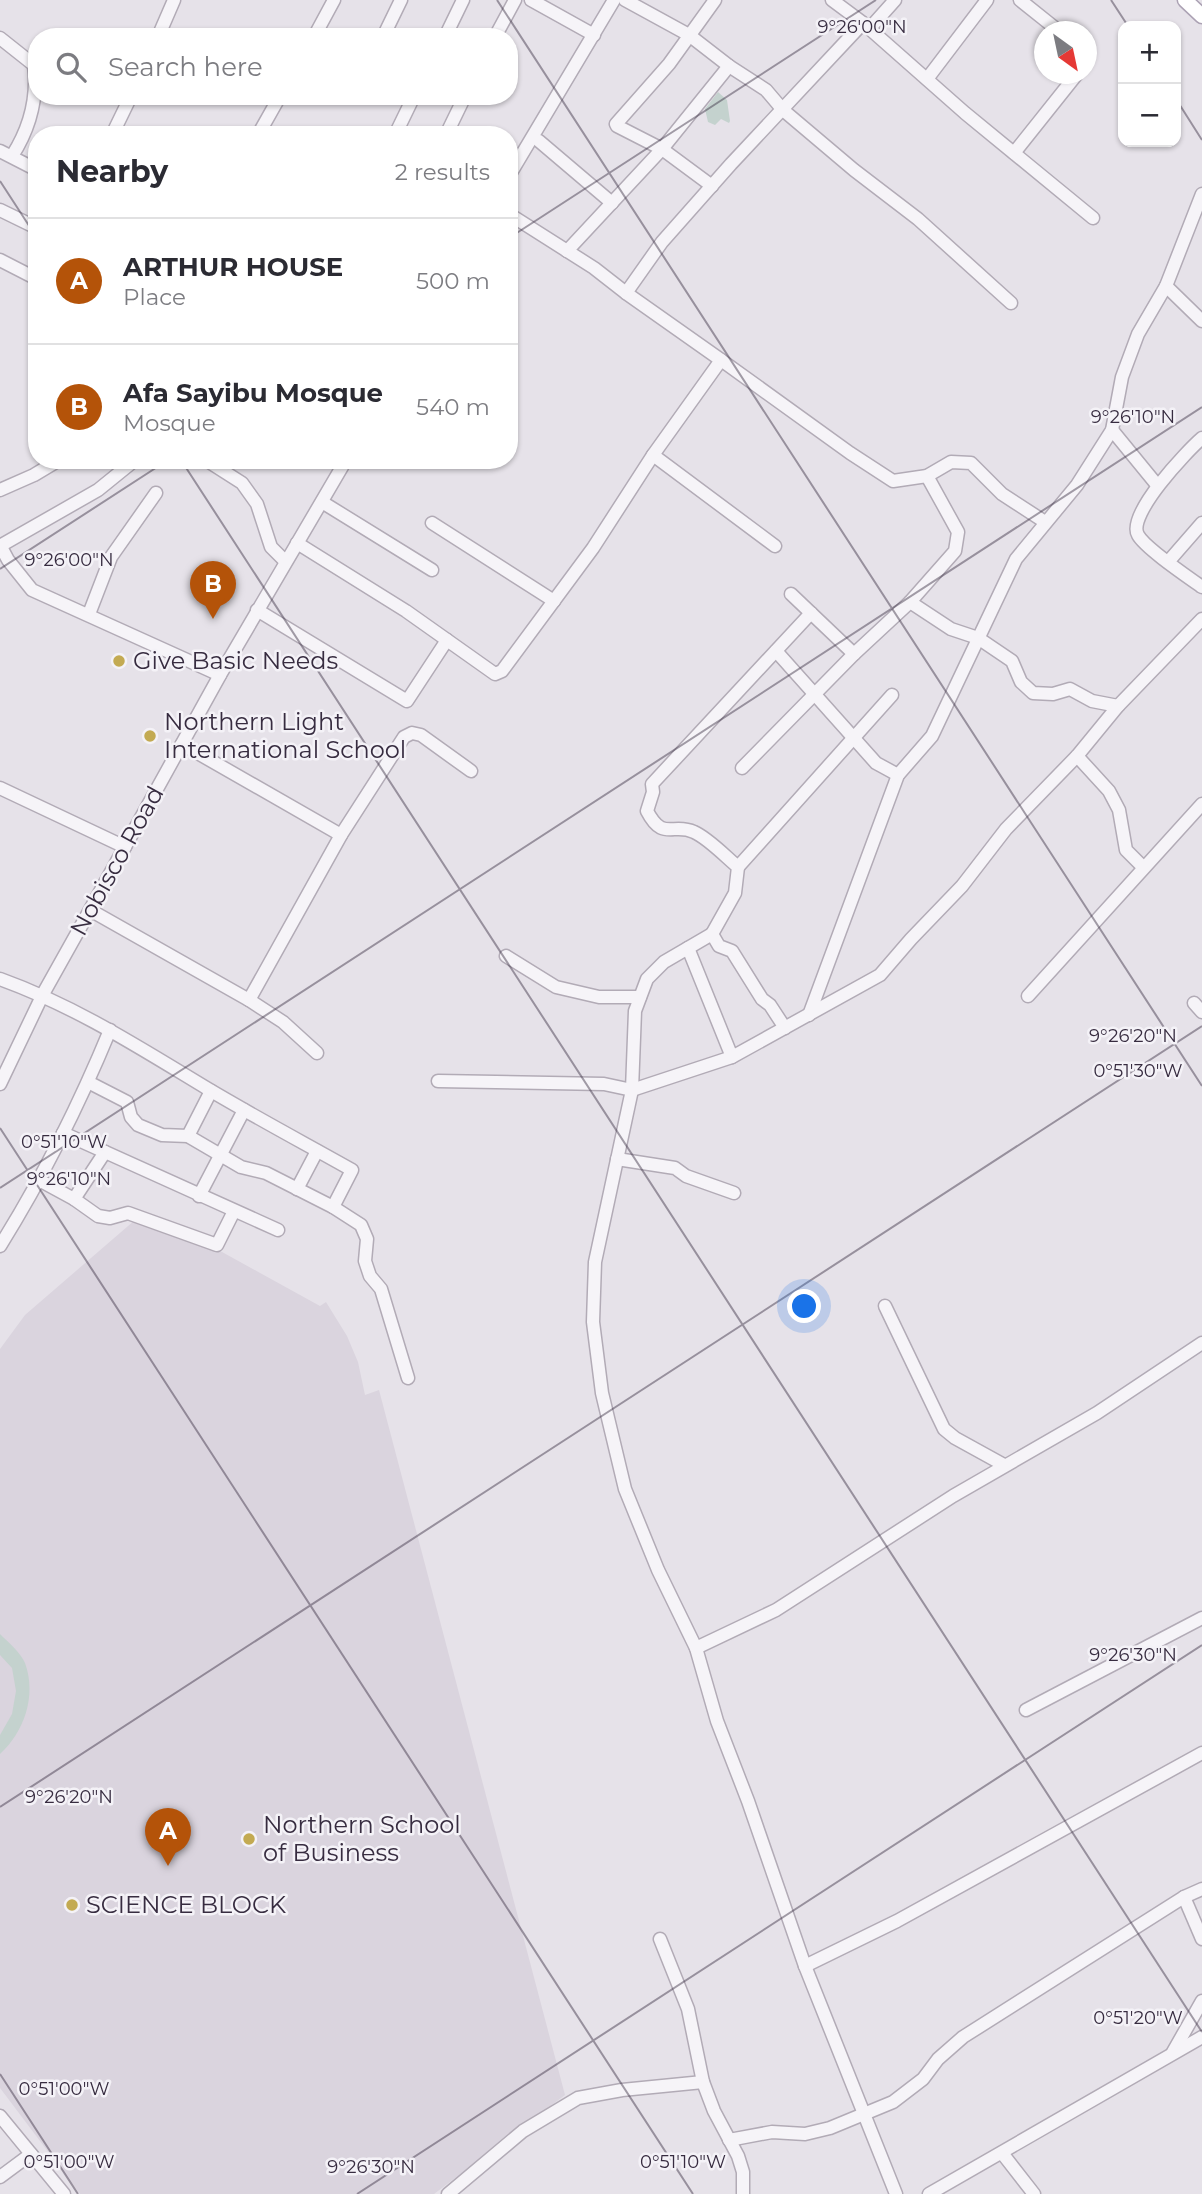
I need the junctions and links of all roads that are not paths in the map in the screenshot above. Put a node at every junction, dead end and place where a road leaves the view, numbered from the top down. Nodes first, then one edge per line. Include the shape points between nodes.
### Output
1 (174, 0) edge
2 (334, 0) edge
3 (401, 0) edge
4 (463, 0) edge
5 (515, 0) edge
6 (531, 0) edge
7 (614, 0) edge
8 (625, 0) edge
9 (715, 0) edge
10 (832, 0) edge
11 (895, 0) edge
12 (987, 0) edge
13 (1020, 0) edge
14 (1185, 0) edge
15 (644, 4) edge
16 (1202, 16) edge
17 (1046, 21) edge
18 (867, 26) junction
19 (162, 28) edge
20 (319, 28) edge
21 (387, 28) edge
22 (449, 28) edge
23 (500, 28) edge
24 (594, 35) junction
25 (689, 35) junction
26 (0, 38) edge
27 (28, 60) edge
28 (729, 66) junction
29 (927, 79) junction
30 (1069, 84) edge
31 (33, 105) edge
32 (127, 105) edge
33 (275, 105) edge
34 (410, 105) edge
35 (461, 105) edge
36 (783, 110) junction
37 (116, 126) edge
38 (263, 126) edge
39 (399, 126) edge
40 (450, 126) edge
41 (539, 141) dead end
42 (662, 149) junction
43 (1014, 153) junction
44 (6, 154) edge
45 (518, 161) edge
46 (28, 165) edge
47 (712, 186) junction
48 (1202, 194) edge
49 (612, 203) junction
50 (0, 210) edge
51 (1093, 218) dead end
52 (518, 220) edge
53 (28, 224) edge
54 (567, 251) junction
55 (0, 260) edge
56 (28, 274) edge
57 (1166, 286) junction
58 (626, 293) junction
59 (1011, 303) dead end
60 (1202, 321) edge
61 (721, 360) junction
62 (1112, 430) junction
63 (1199, 446) edge
64 (653, 455) junction
65 (44, 469) edge
66 (124, 469) edge
67 (230, 469) edge
68 (341, 469) edge
69 (927, 476) junction
70 (1157, 485) junction
71 (0, 490) edge
72 (156, 493) dead end
73 (322, 502) junction
74 (1045, 522) junction
75 (432, 523) dead end
76 (1202, 523) edge
77 (297, 543) junction
78 (0, 545) edge
79 (775, 546) dead end
80 (285, 561) junction
81 (1168, 562) junction
82 (432, 570) dead end
83 (1202, 587) edge
84 (791, 594) dead end
85 (554, 601) junction
86 (910, 602) junction
87 (257, 610) junction
88 (811, 613) junction
89 (89, 614) junction
90 (1202, 619) edge
91 (978, 638) junction
92 (447, 640) junction
93 (776, 652) junction
94 (854, 654) junction
95 (220, 675) junction
96 (813, 695) junction
97 (892, 695) dead end
98 (1118, 706) junction
99 (852, 737) junction
100 (182, 744) junction
101 (1077, 757) junction
102 (742, 768) dead end
103 (471, 771) dead end
104 (898, 775) junction
105 (0, 788) edge
106 (1202, 804) edge
107 (341, 835) junction
108 (125, 846) junction
109 (738, 867) junction
110 (1143, 867) junction
111 (90, 910) junction
112 (712, 934) junction
113 (688, 948) junction
114 (506, 956) dead end
115 (0, 979) edge
116 (43, 994) junction
117 (1028, 996) dead end
118 (640, 997) junction
119 (249, 1000) junction
120 (809, 1015) junction
121 (785, 1028) junction
122 (110, 1030) junction
123 (317, 1053) dead end
124 (732, 1057) junction
125 (438, 1081) dead end
126 (88, 1082) junction
127 (0, 1084) edge
128 (632, 1090) junction
129 (211, 1091) junction
130 (244, 1110) junction
131 (64, 1133) junction
132 (188, 1136) junction
133 (317, 1151) junction
134 (104, 1152) junction
135 (221, 1156) junction
136 (617, 1159) junction
137 (39, 1180) junction
138 (297, 1189) junction
139 (734, 1193) dead end
140 (200, 1196) junction
141 (74, 1199) junction
142 (333, 1207) junction
143 (234, 1211) junction
144 (278, 1230) dead end
145 (0, 1246) edge
146 (884, 1306) dead end
147 (1202, 1343) edge
148 (408, 1378) dead end
149 (1004, 1465) junction
150 (1202, 1618) edge
151 (696, 1648) junction
152 (1026, 1710) dead end
153 (1202, 1753) edge
154 (1202, 1889) edge
155 (1184, 1897) junction
156 (660, 1939) dead end
157 (1202, 1939) edge
158 (804, 1966) junction
159 (1202, 2001) edge
160 (1202, 2037) edge
161 (1172, 2053) junction
162 (703, 2082) junction
163 (865, 2113) junction
164 (0, 2116) edge
165 (729, 2140) junction
166 (1002, 2153) junction
167 (31, 2154) junction
168 (0, 2177) edge
169 (64, 2194) edge
170 (448, 2194) edge
171 (743, 2194) edge
172 (896, 2194) edge
173 (929, 2194) edge
174 (1034, 2194) edge

1 - 19 street
2 - 20 street
3 - 21 street
4 - 22 street
5 - 23 street
6 - 24 street
7 - 24 street
8 - 15 street
9 - 25 street
10 - 18 street
11 - 18 street
12 - 29 street
13 - 17 street
14 - 16 main road
15 - 25 street
18 - 29 street
18 - 36 street
24 - 45 street
25 - 28 street
25 - 42 street via 617,121 617,126
26 - 27 street
28 - 36 street via 766,90
28 - 42 street
29 - 43 street
30 - 43 street
31 - 44 street via 24,136
32 - 37 street
33 - 38 street
34 - 39 street
35 - 40 street
36 - 47 street
36 - 59 street via 918,219
41 - 49 street
42 - 47 street
42 - 49 street
43 - 51 street
44 - 46 street
47 - 58 street via 662,242
48 - 57 street
49 - 54 street
50 - 53 street
52 - 54 street
54 - 58 street
55 - 56 street
57 - 60 street
57 - 62 street via 1138,334 1122,377
58 - 61 street
61 - 64 street
61 - 69 street via 893,481
62 - 70 street
62 - 74 street via 1077,485
63 - 70 street
64 - 79 street
64 - 85 street
65 - 71 street
66 - 78 street via 97,490
67 - 80 street via 257,504 271,547
68 - 73 street, Nobisco Road
69 - 74 street via 951,462 971,463 1002,494
69 - 86 street via 958,531 954,551
70 - 81 street via 1136,526 1138,535
72 - 89 street via 111,557
73 - 77 street, Nobisco Road
73 - 82 street
74 - 91 street via 1016,559
75 - 85 street
76 - 81 street
77 - 80 street, Nobisco Road
77 - 92 street
78 - 89 street via 32,590
80 - 87 street, Nobisco Road
81 - 83 street
84 - 88 street
85 - 92 street via 498,673
86 - 91 street via 951,629
86 - 94 street
87 - 92 street via 407,701
87 - 95 street, Nobisco Road
88 - 93 street
88 - 94 street
89 - 95 street
90 - 98 street
91 - 98 street via 1012,661 1021,682 1033,693 1070,689 1093,701
91 - 104 street via 932,736
93 - 96 street
93 - 109 street via 652,784 647,811 653,823 664,830 693,831
94 - 96 street
95 - 100 street, Nobisco Road
96 - 99 street
96 - 102 street
97 - 99 street
98 - 101 street
99 - 104 street via 877,763
99 - 109 street
100 - 107 street
100 - 108 street, Nobisco Road
101 - 110 street via 1109,791 1119,810 1126,850
101 - 120 street via 1006,829 962,886 880,975
103 - 107 street via 412,733 404,737
104 - 120 street
105 - 108 street
106 - 110 street
107 - 119 street
108 - 111 street, Nobisco Road
109 - 112 street via 735,893
110 - 117 street
111 - 116 street, Nobisco Road
111 - 119 street
112 - 113 street
112 - 121 street via 719,946 732,951
113 - 118 street via 647,979
113 - 124 street
114 - 118 street via 556,987 599,997
115 - 116 street
116 - 122 street
116 - 127 street, Nobisco Road
118 - 128 street via 635,1011
119 - 123 street via 283,1022
120 - 121 street
121 - 124 street
122 - 126 street
122 - 129 street
124 - 128 street
125 - 128 street via 604,1084
126 - 131 street
126 - 132 street via 127,1102 138,1125 162,1135
128 - 136 street
129 - 130 street
129 - 132 street
130 - 133 street
130 - 135 street
131 - 134 street
131 - 137 street
132 - 135 street
133 - 138 street
133 - 142 street via 352,1170
134 - 140 street
134 - 141 street
135 - 138 street
135 - 140 street
136 - 139 street via 675,1168
136 - 151 street via 595,1262 593,1322 602,1394 625,1489
137 - 141 street
137 - 145 street
138 - 142 street
140 - 143 street
141 - 143 street via 98,1216 128,1213 217,1245
142 - 148 street via 361,1225 370,1276 381,1289
143 - 144 street
146 - 149 street via 944,1429
147 - 149 street via 1097,1413
149 - 151 street via 776,1611
150 - 152 street
151 - 158 street via 717,1721
153 - 158 street via 897,1921
154 - 155 street
155 - 157 street
155 - 163 street via 963,2037 923,2079 893,2102
156 - 162 street via 688,2009
158 - 163 street
159 - 161 street
160 - 161 street
161 - 166 street
162 - 165 street
162 - 170 street via 578,2098 523,2131
163 - 165 street via 805,2134 772,2132
163 - 172 street
164 - 167 street
165 - 171 street via 743,2172
166 - 173 street
166 - 174 street
167 - 168 street
167 - 169 street

